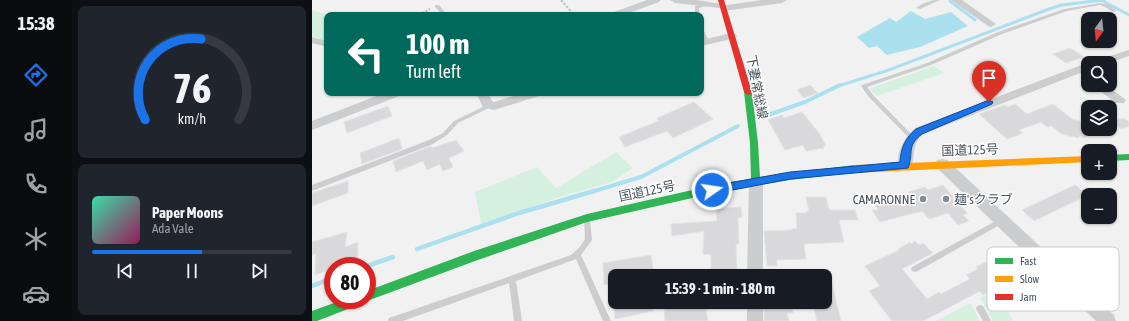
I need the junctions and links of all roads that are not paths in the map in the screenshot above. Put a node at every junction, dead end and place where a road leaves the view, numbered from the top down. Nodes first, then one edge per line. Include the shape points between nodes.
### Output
1 (656, 0) edge
2 (675, 0) edge
3 (782, 0) edge
4 (938, 0) edge
5 (956, 0) edge
6 (706, 4) junction
7 (722, 5) edge
8 (437, 6) road end
9 (918, 8) dead end
10 (1115, 11) dead end
11 (442, 12) edge
12 (622, 12) edge
13 (697, 12) edge
14 (991, 24) dead end
15 (732, 36) junction
16 (312, 40) edge
17 (704, 42) edge
18 (324, 43) edge
19 (1129, 52) edge
20 (1117, 56) edge
21 (1081, 68) edge
22 (1076, 70) junction
23 (1081, 73) edge
24 (1108, 92) edge
25 (484, 96) edge
26 (526, 96) edge
27 (372, 97) edge
28 (1120, 100) dead end
29 (489, 106) junction
30 (312, 126) edge
31 (911, 137) junction
32 (1129, 157) edge
33 (1117, 158) edge
34 (1081, 159) edge
35 (942, 164) junction
36 (905, 165) junction
37 (756, 181) junction
38 (312, 188) edge
39 (587, 218) junction
40 (1002, 220) junction
41 (1030, 247) edge
42 (577, 254) junction
43 (755, 269) edge
44 (915, 269) dead end
45 (512, 278) junction
46 (376, 293) edge
47 (333, 309) edge
48 (755, 309) edge
49 (980, 309) dead end
50 (1098, 311) edge
51 (312, 317) edge
52 (392, 321) edge
53 (518, 321) edge
54 (607, 321) edge
55 (755, 321) edge
56 (987, 321) edge
57 (1108, 321) edge

1 - 12 street
2 - 6 street
3 - 7 street
4 - 9 lane
5 - 14 street
6 - 7 street
6 - 13 lane via 697,7
7 - 15 main road, 下妻常総線
8 - 11 lane
10 - 31 lane via 1100,4 1066,10 1000,33 929,64 864,86
15 - 17 street
15 - 37 main road, 下妻常総線 via 747,88
16 - 18 street
19 - 20 street
21 - 22 street
22 - 23 street
22 - 31 street via 989,102 919,131
24 - 28 street
25 - 29 street
26 - 29 street
27 - 30 street
29 - 38 lane via 456,122 445,134 431,142
31 - 36 street via 906,150
32 - 33 main road
34 - 35 main road, 国道125号
35 - 36 main road, 国道125号
35 - 40 street
36 - 37 main road, 国道125号
37 - 39 main road, 国道125号
37 - 43 street
39 - 42 lane via 589,240
39 - 46 main road, 国道125号
40 - 41 street
40 - 44 lane
42 - 45 lane
42 - 54 lane
45 - 52 lane
45 - 53 lane
47 - 51 main road
48 - 55 street
49 - 56 lane
50 - 57 street

